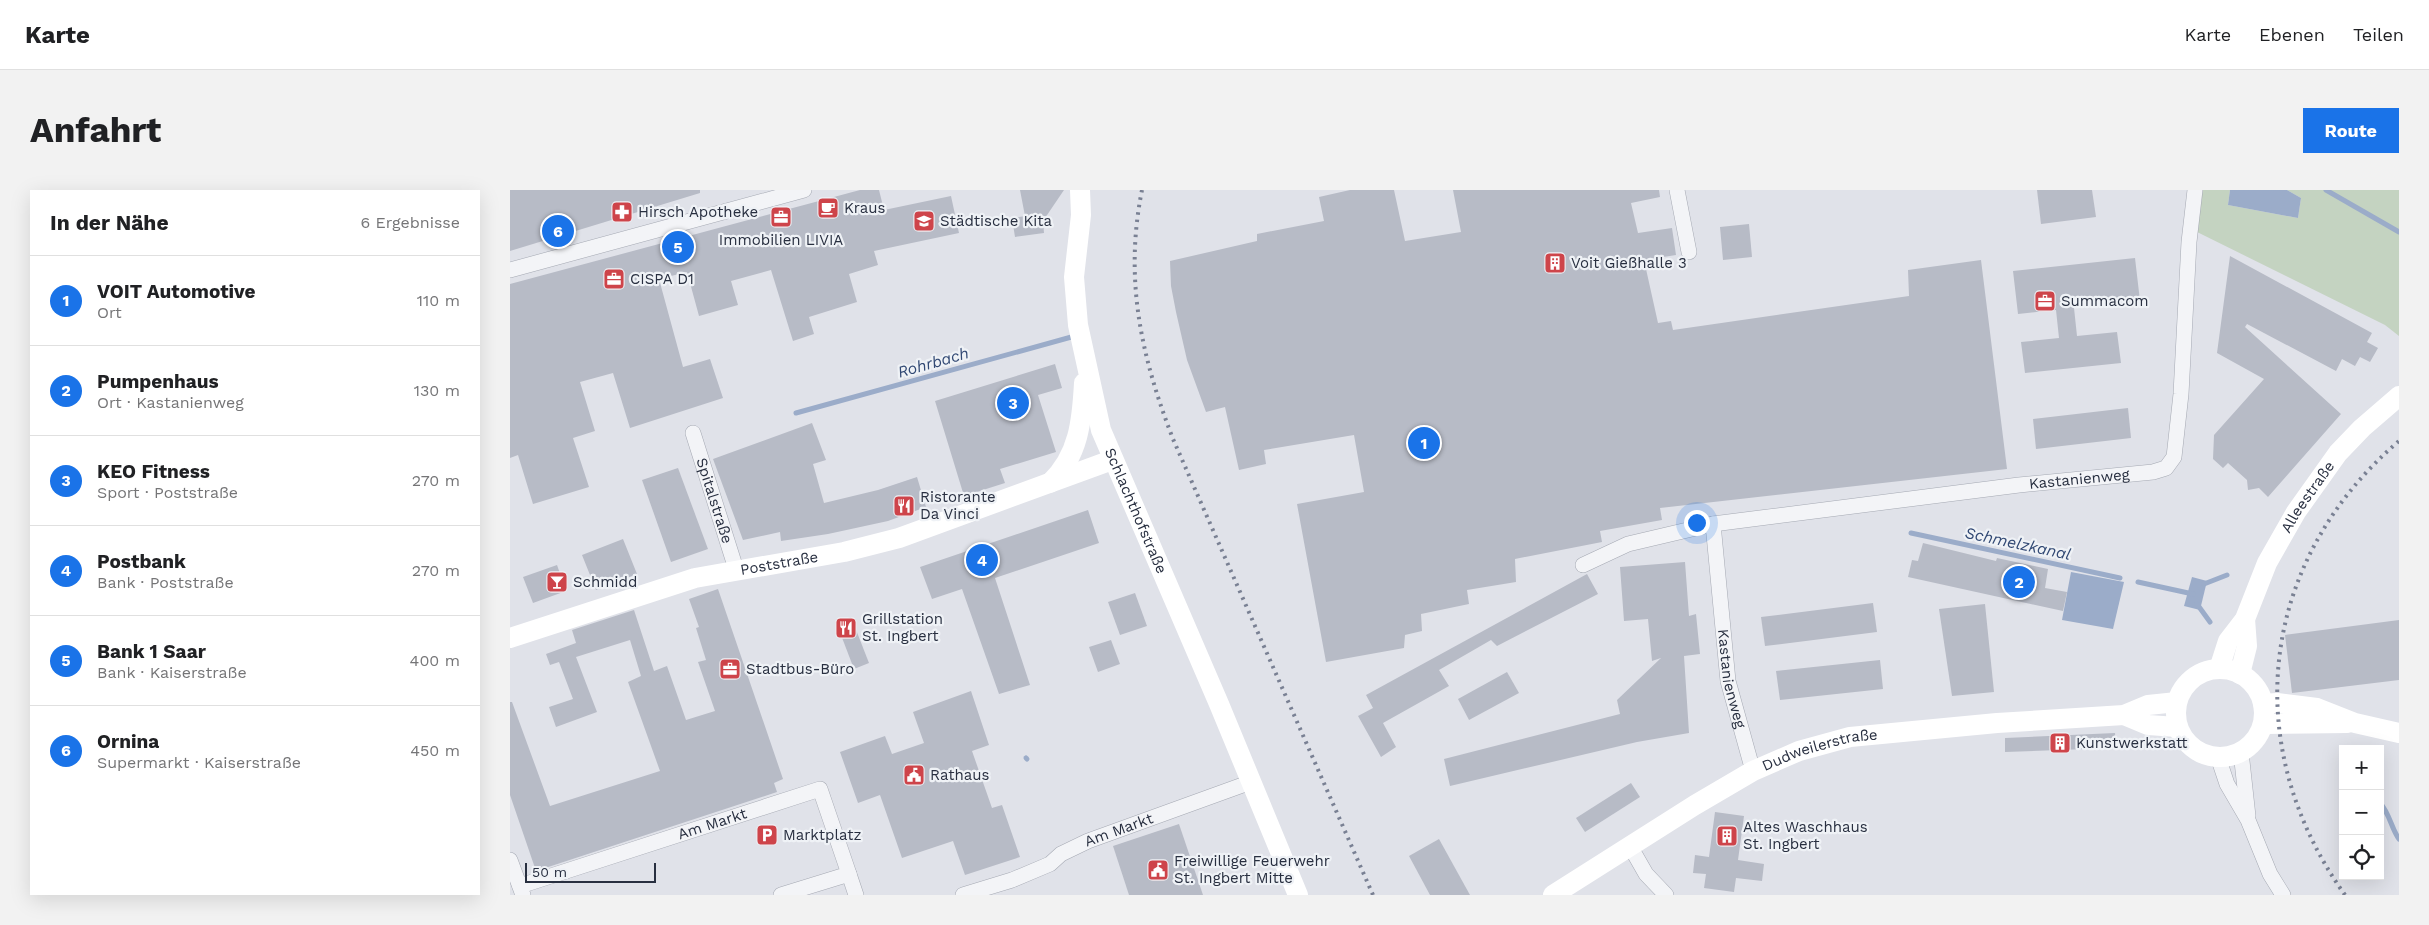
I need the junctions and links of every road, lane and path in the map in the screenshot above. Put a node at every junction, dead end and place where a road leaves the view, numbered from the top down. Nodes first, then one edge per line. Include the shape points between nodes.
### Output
1 (804, 190) edge
2 (1080, 190) edge
3 (1091, 190) edge
4 (1678, 190) edge
5 (2194, 190) edge
6 (1081, 215) junction
7 (1689, 252) dead end
8 (510, 270) edge
9 (1085, 360) junction
10 (2399, 396) edge
11 (693, 433) dead end
12 (1112, 460) junction
13 (1047, 486) junction
14 (1713, 524) junction
15 (1583, 565) dead end
16 (736, 569) junction
17 (2245, 619) junction
18 (510, 638) edge
19 (2219, 669) junction
20 (2240, 674) junction
21 (2176, 702) junction
22 (2263, 704) junction
23 (2124, 715) junction
24 (2354, 723) junction
25 (2263, 724) junction
26 (2178, 727) junction
27 (2399, 733) edge
28 (2241, 752) junction
29 (2218, 757) junction
30 (1753, 771) junction
31 (1251, 782) junction
32 (1265, 816) junction
33 (2248, 820) junction
34 (1630, 846) junction
35 (510, 860) edge
36 (849, 874) junction
37 (521, 891) edge
38 (782, 895) edge
39 (856, 895) edge
40 (963, 895) edge
41 (1284, 895) edge
42 (1298, 895) edge
43 (1552, 895) edge
44 (1666, 895) edge
45 (2283, 895) edge

1 - 8 street
2 - 6 main road, Schlachthofstraße
3 - 6 main road
4 - 7 street
5 - 14 street, Kastanienweg via 2181,394 2174,457 2166,468
6 - 9 main road, Schlachthofstraße via 1074,277
9 - 12 main road, Schlachthofstraße via 1100,430
9 - 13 main road, Poststraße via 1078,438 1062,472
10 - 17 main road, Alleestraße via 2362,428 2318,480 2267,563
11 - 16 street, Spitalstraße
12 - 13 main road, Poststraße
12 - 31 main road, Schlachthofstraße
13 - 16 main road, Poststraße via 899,538 844,552
14 - 15 street, Kastanienweg via 1628,544
14 - 30 street, Kastanienweg via 1728,681
16 - 18 main road, Poststraße via 695,578
17 - 19 main road, Alleestraße via 2228,641
17 - 20 main road, Alleestraße via 2247,646
19 - 20 main road
19 - 21 main road via 2207,670 2188,682
20 - 22 main road via 2255,686
21 - 23 main road, Dudweilerstraße via 2148,705
21 - 26 main road
22 - 24 main road via 2317,708
22 - 25 main road
23 - 26 main road, Dudweilerstraße via 2148,725
23 - 30 main road, Dudweilerstraße via 1850,737 1799,750
24 - 25 main road
24 - 27 main road
25 - 28 main road via 2255,740
26 - 29 main road via 2197,751
28 - 29 main road
28 - 33 street
29 - 33 street via 2227,784
30 - 34 main road, Dudweilerstraße
31 - 32 main road, Schlachthofstraße
31 - 40 street, Am Markt via 1088,841 1061,854 1050,864
32 - 41 main road, Schlachthofstraße
32 - 42 main road, Schlachthofstraße
33 - 45 street via 2270,874
34 - 43 main road, Dudweilerstraße
34 - 44 street via 1646,874
35 - 37 street
36 - 37 street, Am Markt via 820,789
36 - 38 street
36 - 39 street, Am Markt

